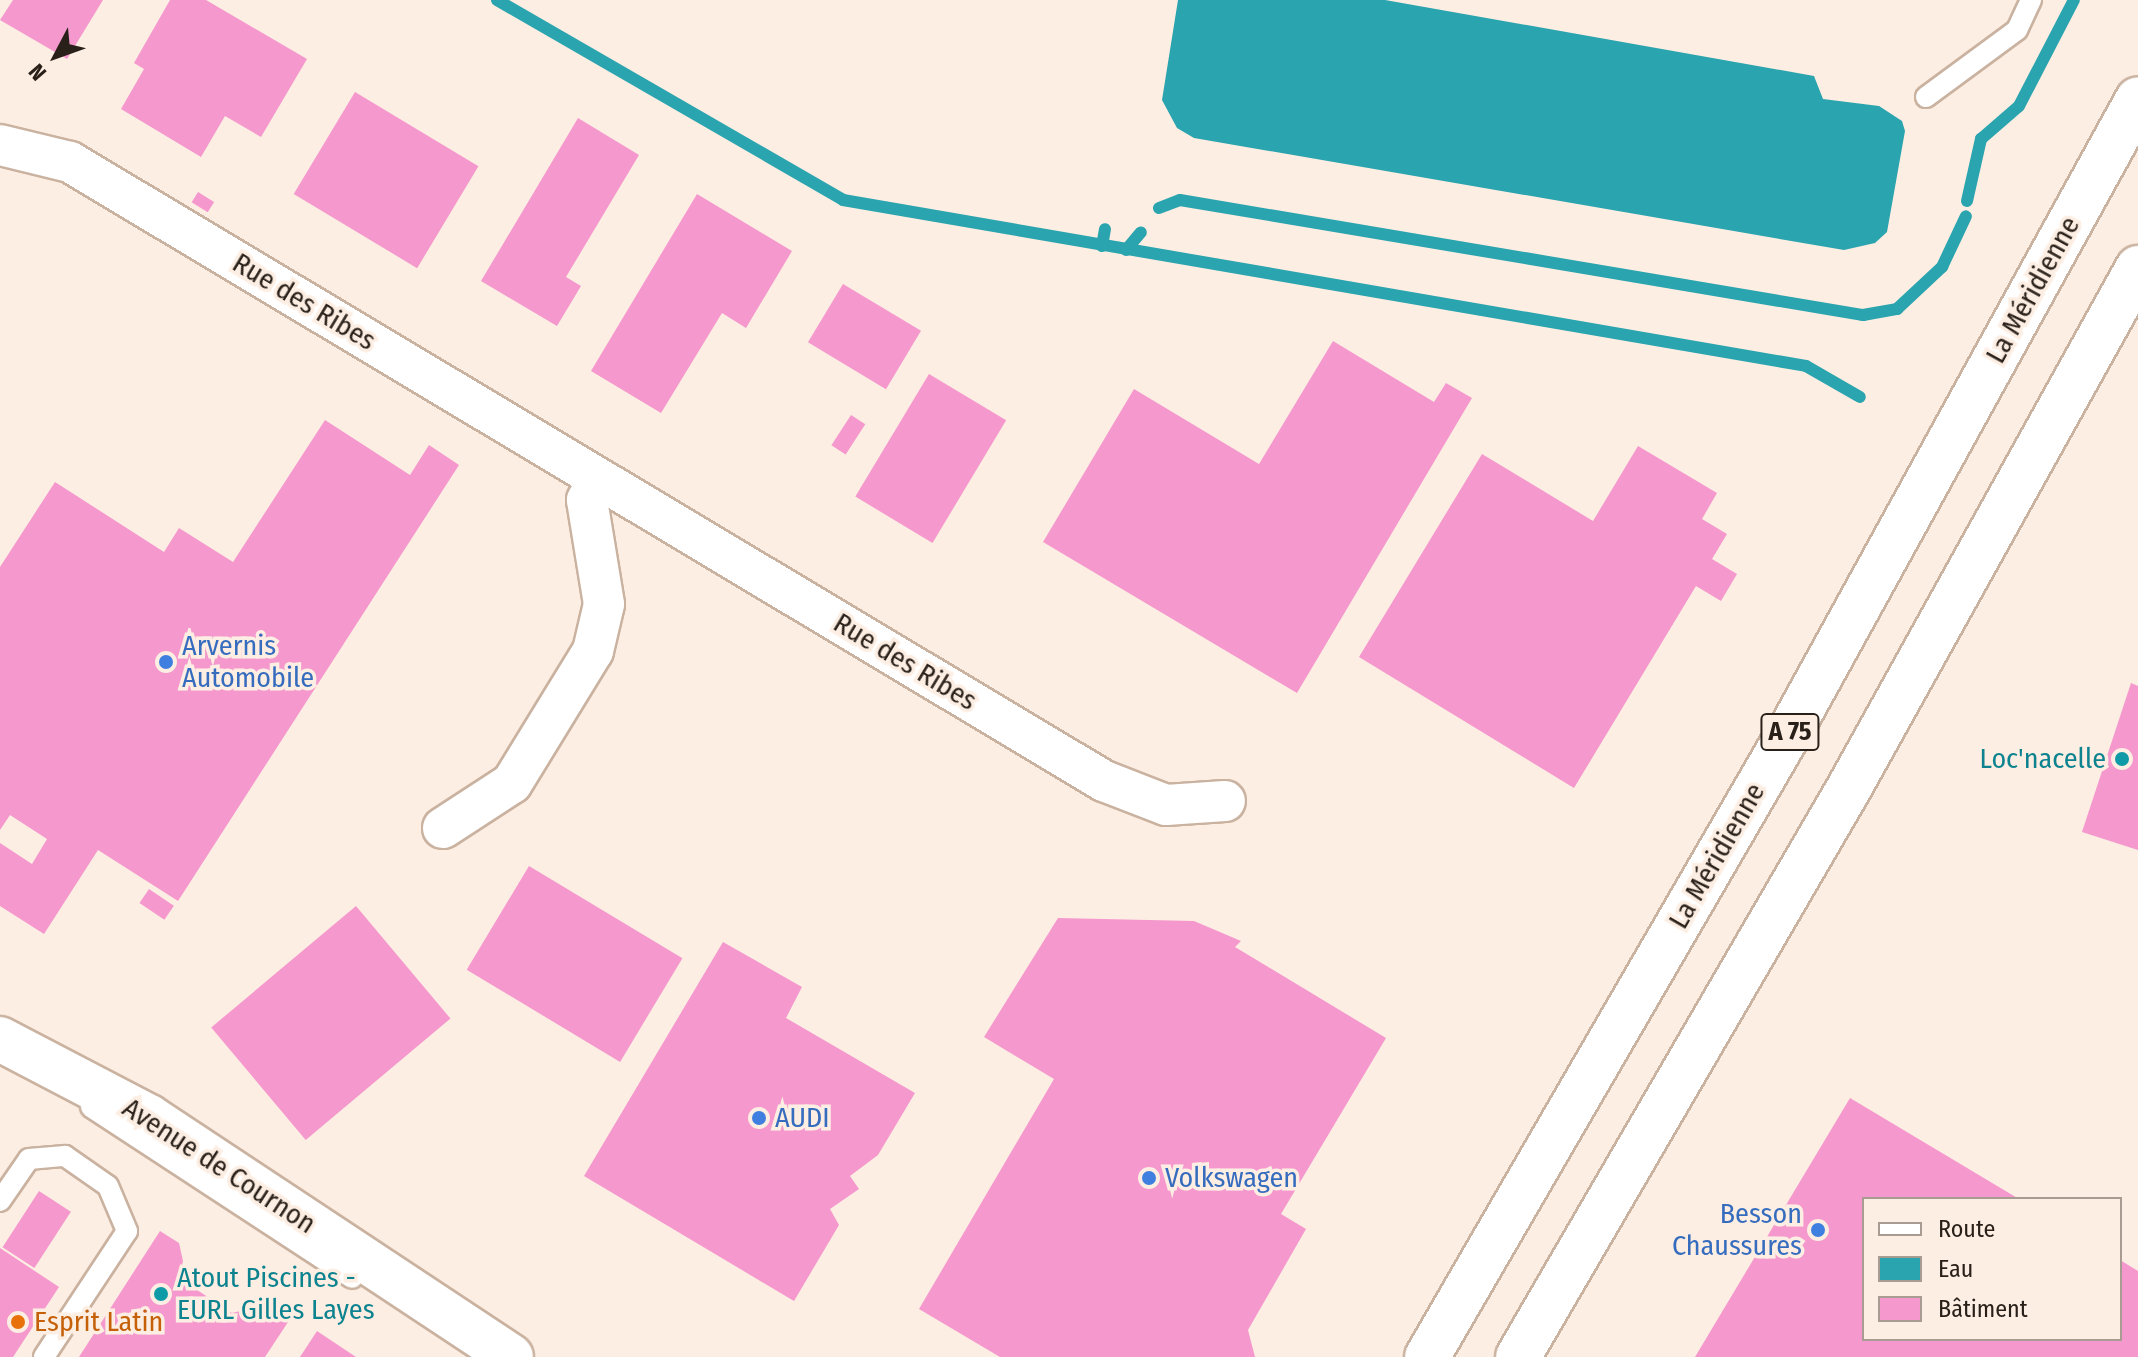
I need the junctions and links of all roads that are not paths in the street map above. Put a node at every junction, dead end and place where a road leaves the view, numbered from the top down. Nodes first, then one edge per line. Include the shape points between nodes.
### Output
1 (2031, 0) edge
2 (1926, 97) dead end
3 (2138, 99) edge
4 (0, 145) edge
5 (2138, 268) edge
6 (599, 479) junction
7 (1225, 801) dead end
8 (443, 828) dead end
9 (7, 1041) edge
10 (0, 1201) edge
11 (44, 1357) edge
12 (475, 1357) edge
13 (511, 1357) edge
14 (1427, 1357) edge
15 (1518, 1357) edge

1 - 2 lane via 2017,30
3 - 14 main road, La Méridienne / A 75 via 1790,731
4 - 6 street, Rue des Ribes via 70,162
5 - 15 main road, A 75 via 1849,788
6 - 7 street, Rue des Ribes via 1104,781 1166,805
6 - 8 street via 587,500 604,604 593,651 512,783
9 - 12 lane via 100,1115
9 - 13 main road, Avenue de Cournon via 149,1117
10 - 11 lane via 29,1159 65,1156 108,1186 127,1231

